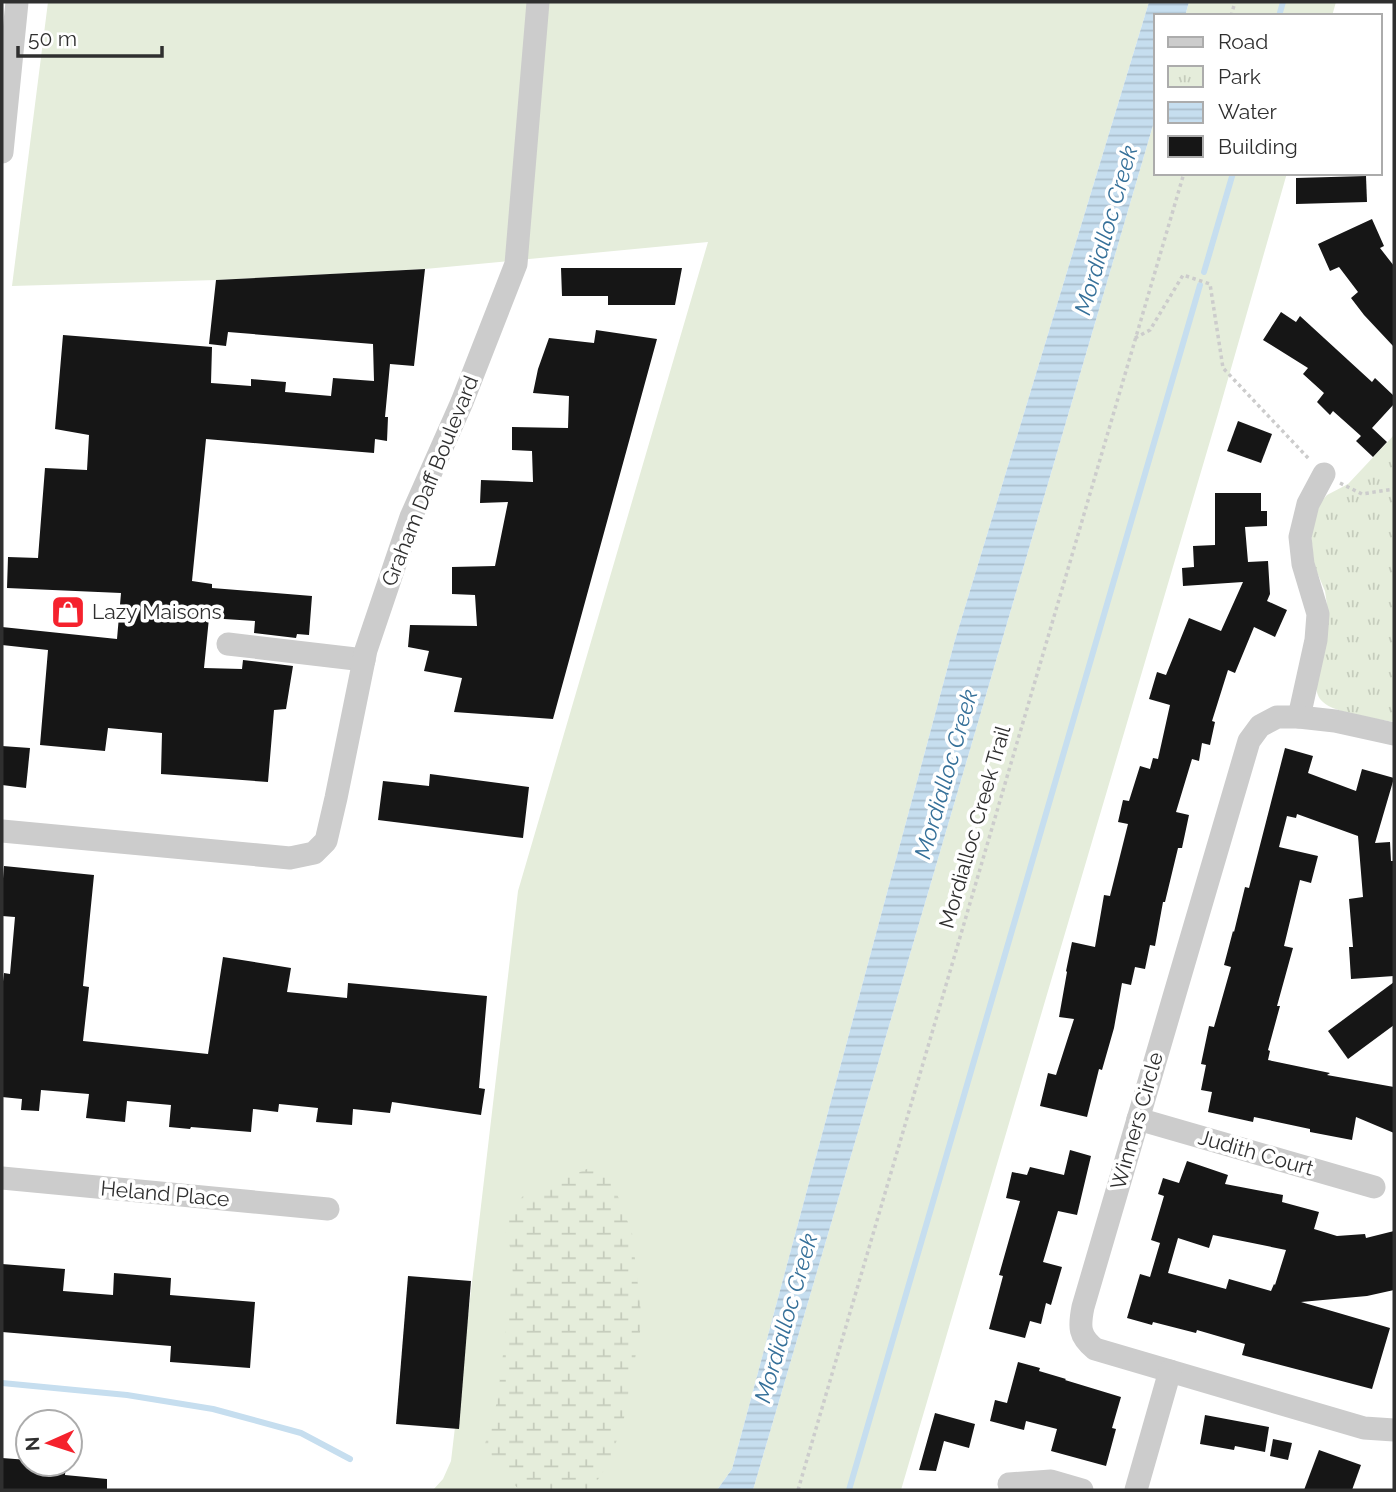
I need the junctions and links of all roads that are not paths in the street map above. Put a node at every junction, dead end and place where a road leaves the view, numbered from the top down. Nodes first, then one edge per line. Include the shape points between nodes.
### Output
1 (17, 2) edge
2 (538, 2) edge
3 (5, 79) edge
4 (2, 152) edge
5 (1324, 474) road end
6 (228, 644) dead end
7 (364, 660) junction
8 (1298, 717) junction
9 (1394, 734) edge
10 (2, 831) edge
11 (1138, 1119) junction
12 (2, 1178) edge
13 (1374, 1187) dead end
14 (328, 1209) dead end
15 (1170, 1371) junction
16 (1394, 1430) edge
17 (1009, 1483) dead end
18 (1082, 1490) edge
19 (1136, 1490) edge

1 - 3 street
2 - 7 street, Graham Daff Boulevard via 516,264 411,517
3 - 4 street
5 - 8 street via 1308,504 1300,537 1318,614
6 - 7 street
7 - 10 street, Graham Daff Boulevard via 326,841 314,853 290,858
8 - 9 street, Winners Circle
8 - 11 street, Winners Circle via 1278,717 1260,726 1249,741
11 - 13 street, Judith Court
11 - 15 street, Winners Circle via 1083,1307 1081,1333 1095,1349
12 - 14 street, Heland Place
15 - 16 street, Winners Circle via 1364,1428
15 - 19 street
17 - 18 street via 1051,1481

